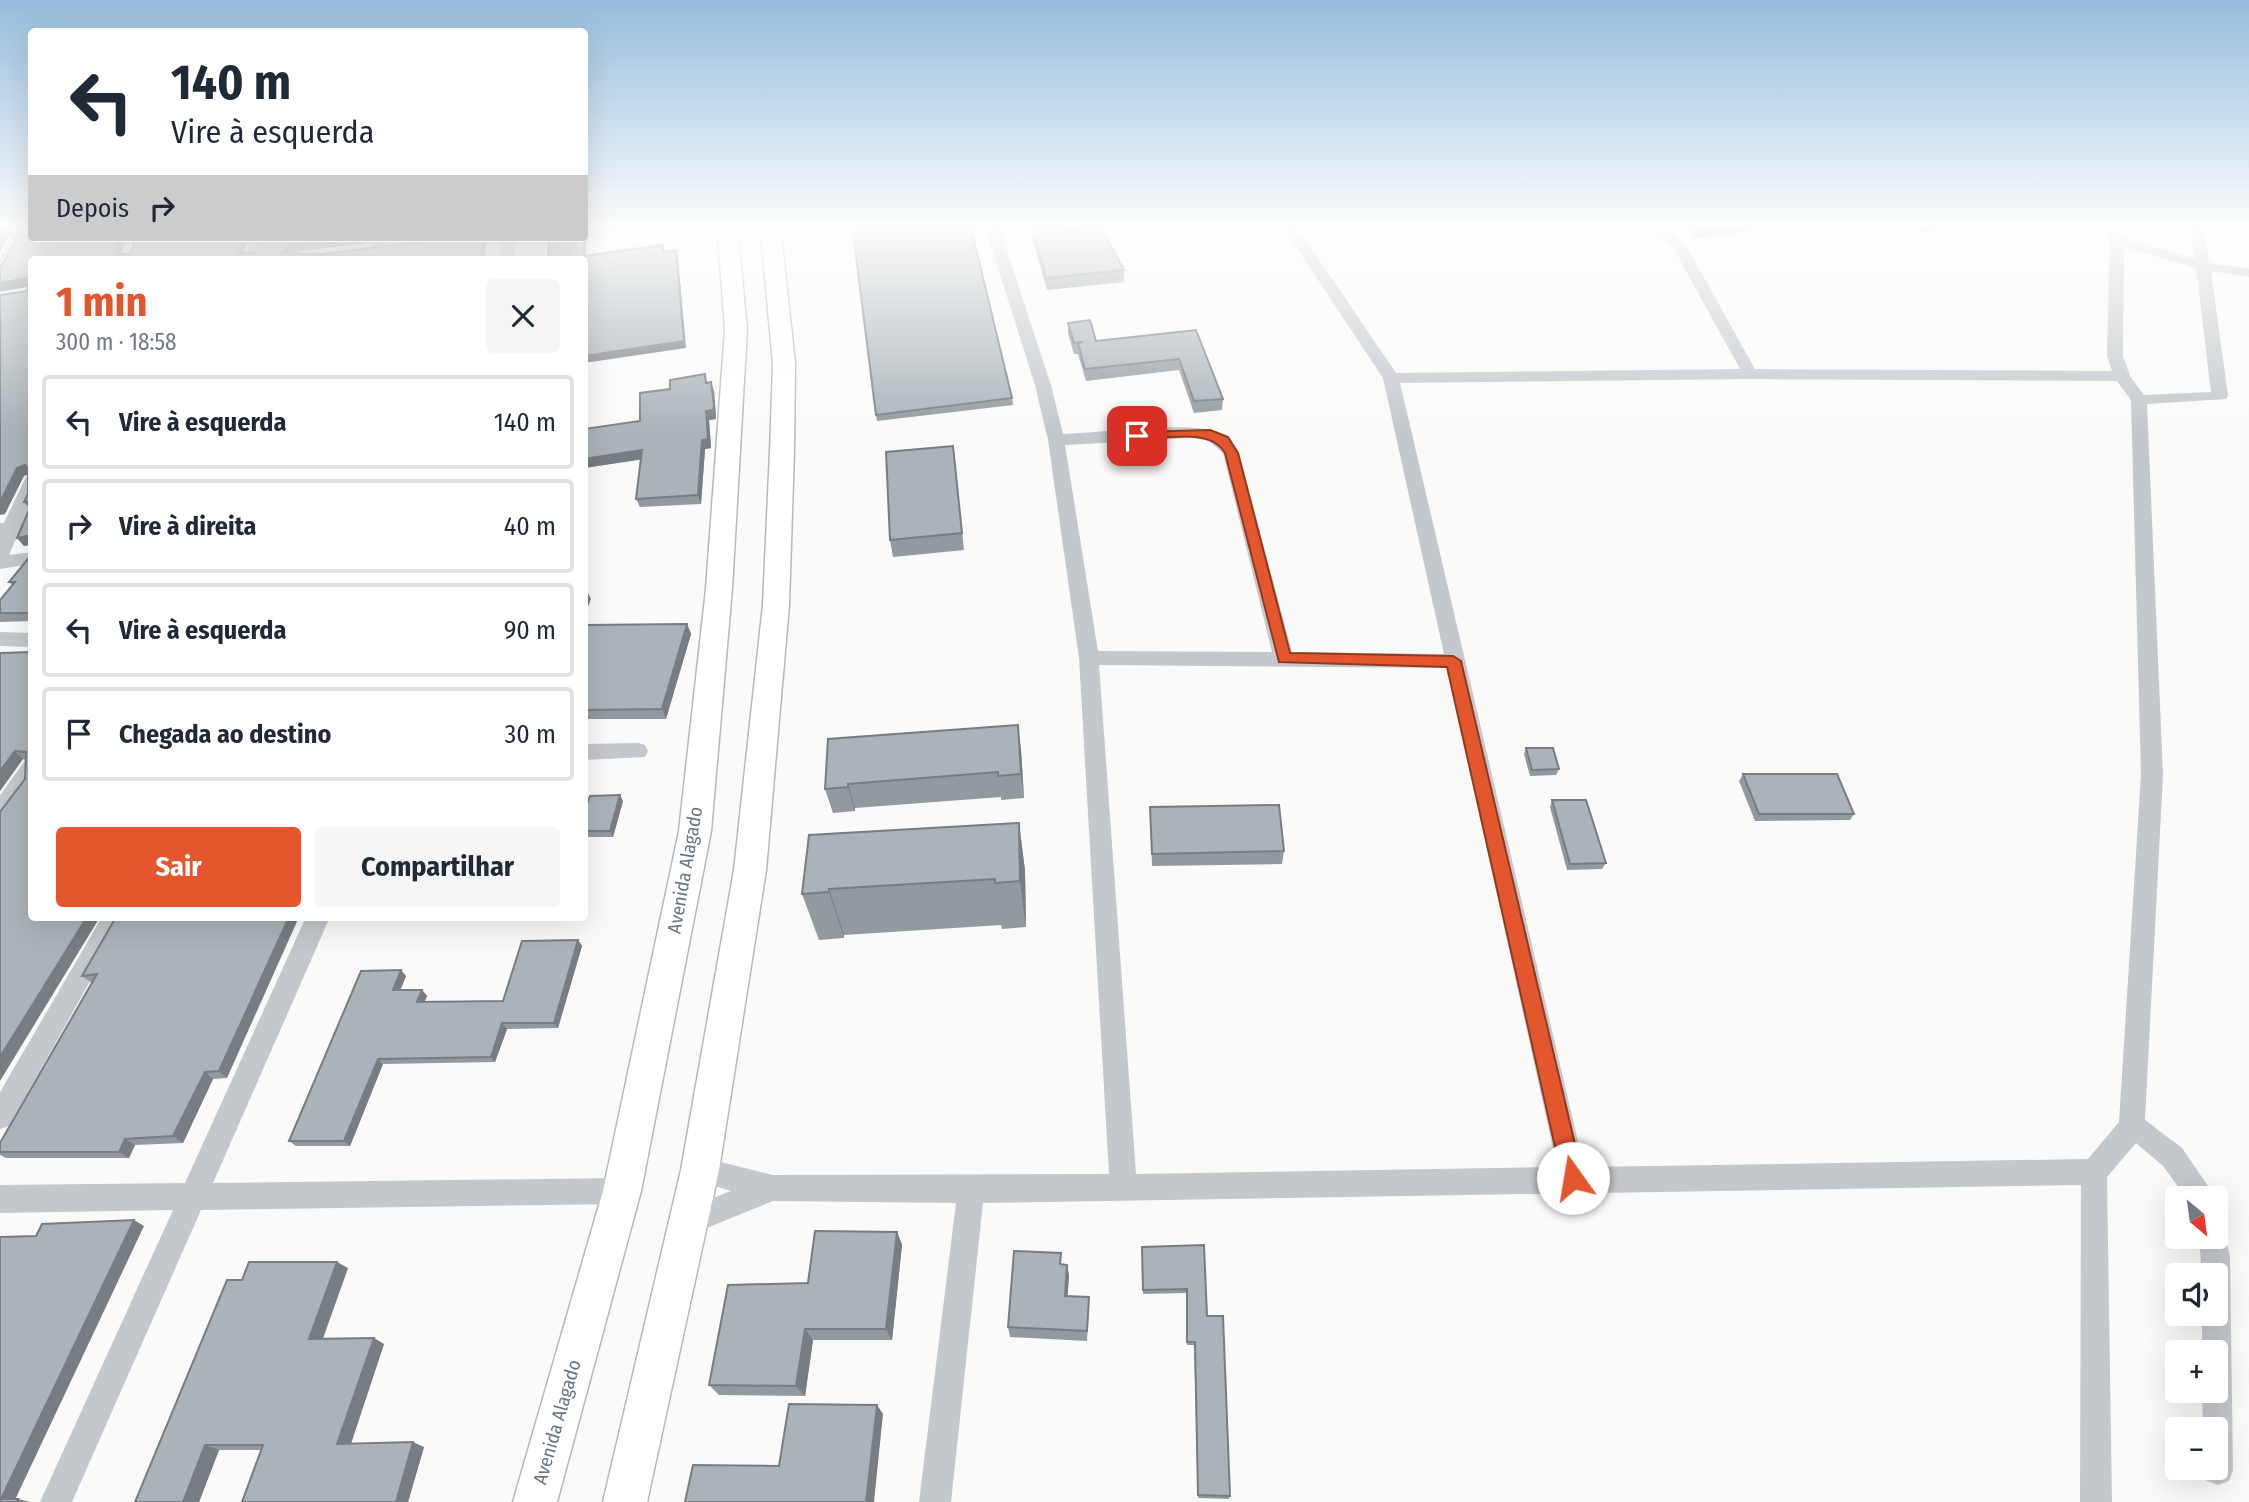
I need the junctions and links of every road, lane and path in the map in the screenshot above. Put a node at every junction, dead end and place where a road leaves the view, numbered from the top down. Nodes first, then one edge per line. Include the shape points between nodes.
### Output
1 (733, 294) edge
2 (777, 294) edge
3 (1014, 294) edge
4 (1335, 294) edge
5 (1706, 294) edge
6 (2117, 294) edge
7 (2207, 294) edge
8 (1750, 374) junction
9 (2123, 376) junction
10 (1391, 378) junction
11 (2139, 400) junction
12 (1056, 440) junction
13 (28, 488) edge
14 (6, 529) edge
15 (0, 556) edge
16 (28, 559) edge
17 (0, 563) edge
18 (0, 639) edge
19 (28, 640) edge
20 (1089, 659) junction
21 (1284, 659) junction
22 (1453, 661) junction
23 (638, 751) dead end
24 (588, 752) edge
25 (28, 774) edge
26 (0, 812) edge
27 (112, 921) edge
28 (316, 921) edge
29 (0, 1116) edge
30 (2132, 1127) junction
31 (700, 1170) junction
32 (2094, 1172) junction
33 (1573, 1178) junction
34 (1123, 1186) junction
35 (2195, 1186) edge
36 (773, 1188) junction
37 (971, 1190) junction
38 (622, 1191) junction
39 (192, 1198) junction
40 (0, 1199) edge
41 (688, 1222) junction
42 (2215, 1250) edge
43 (2218, 1417) edge
44 (56, 1502) edge
45 (535, 1502) edge
46 (625, 1502) edge
47 (935, 1502) edge
48 (2096, 1502) edge

1 - 38 main road, Avenida Alagado via 736,329 719,589 695,831
2 - 31 main road via 783,363 776,606 750,870
3 - 12 street
4 - 10 street
5 - 8 street
6 - 9 street via 2115,356
7 - 11 street via 2220,396
8 - 9 street
8 - 10 street
9 - 11 street
10 - 22 street
11 - 30 street via 2152,775
12 - 20 street
12 - 21 street via 1192,433 1224,440
13 - 14 street
14 - 15 street
16 - 17 street
18 - 19 street
20 - 21 street
20 - 34 street
21 - 22 street
22 - 33 street
23 - 24 street
25 - 26 street
27 - 29 street
28 - 39 street
30 - 32 street
30 - 35 street via 2166,1149
31 - 36 street
31 - 41 main road
32 - 33 street
32 - 48 street
33 - 34 street
34 - 37 street
36 - 37 street
36 - 41 street
37 - 47 street
38 - 39 street
38 - 45 main road, Avenida Alagado
39 - 40 street
39 - 44 street
41 - 46 main road
42 - 43 street

